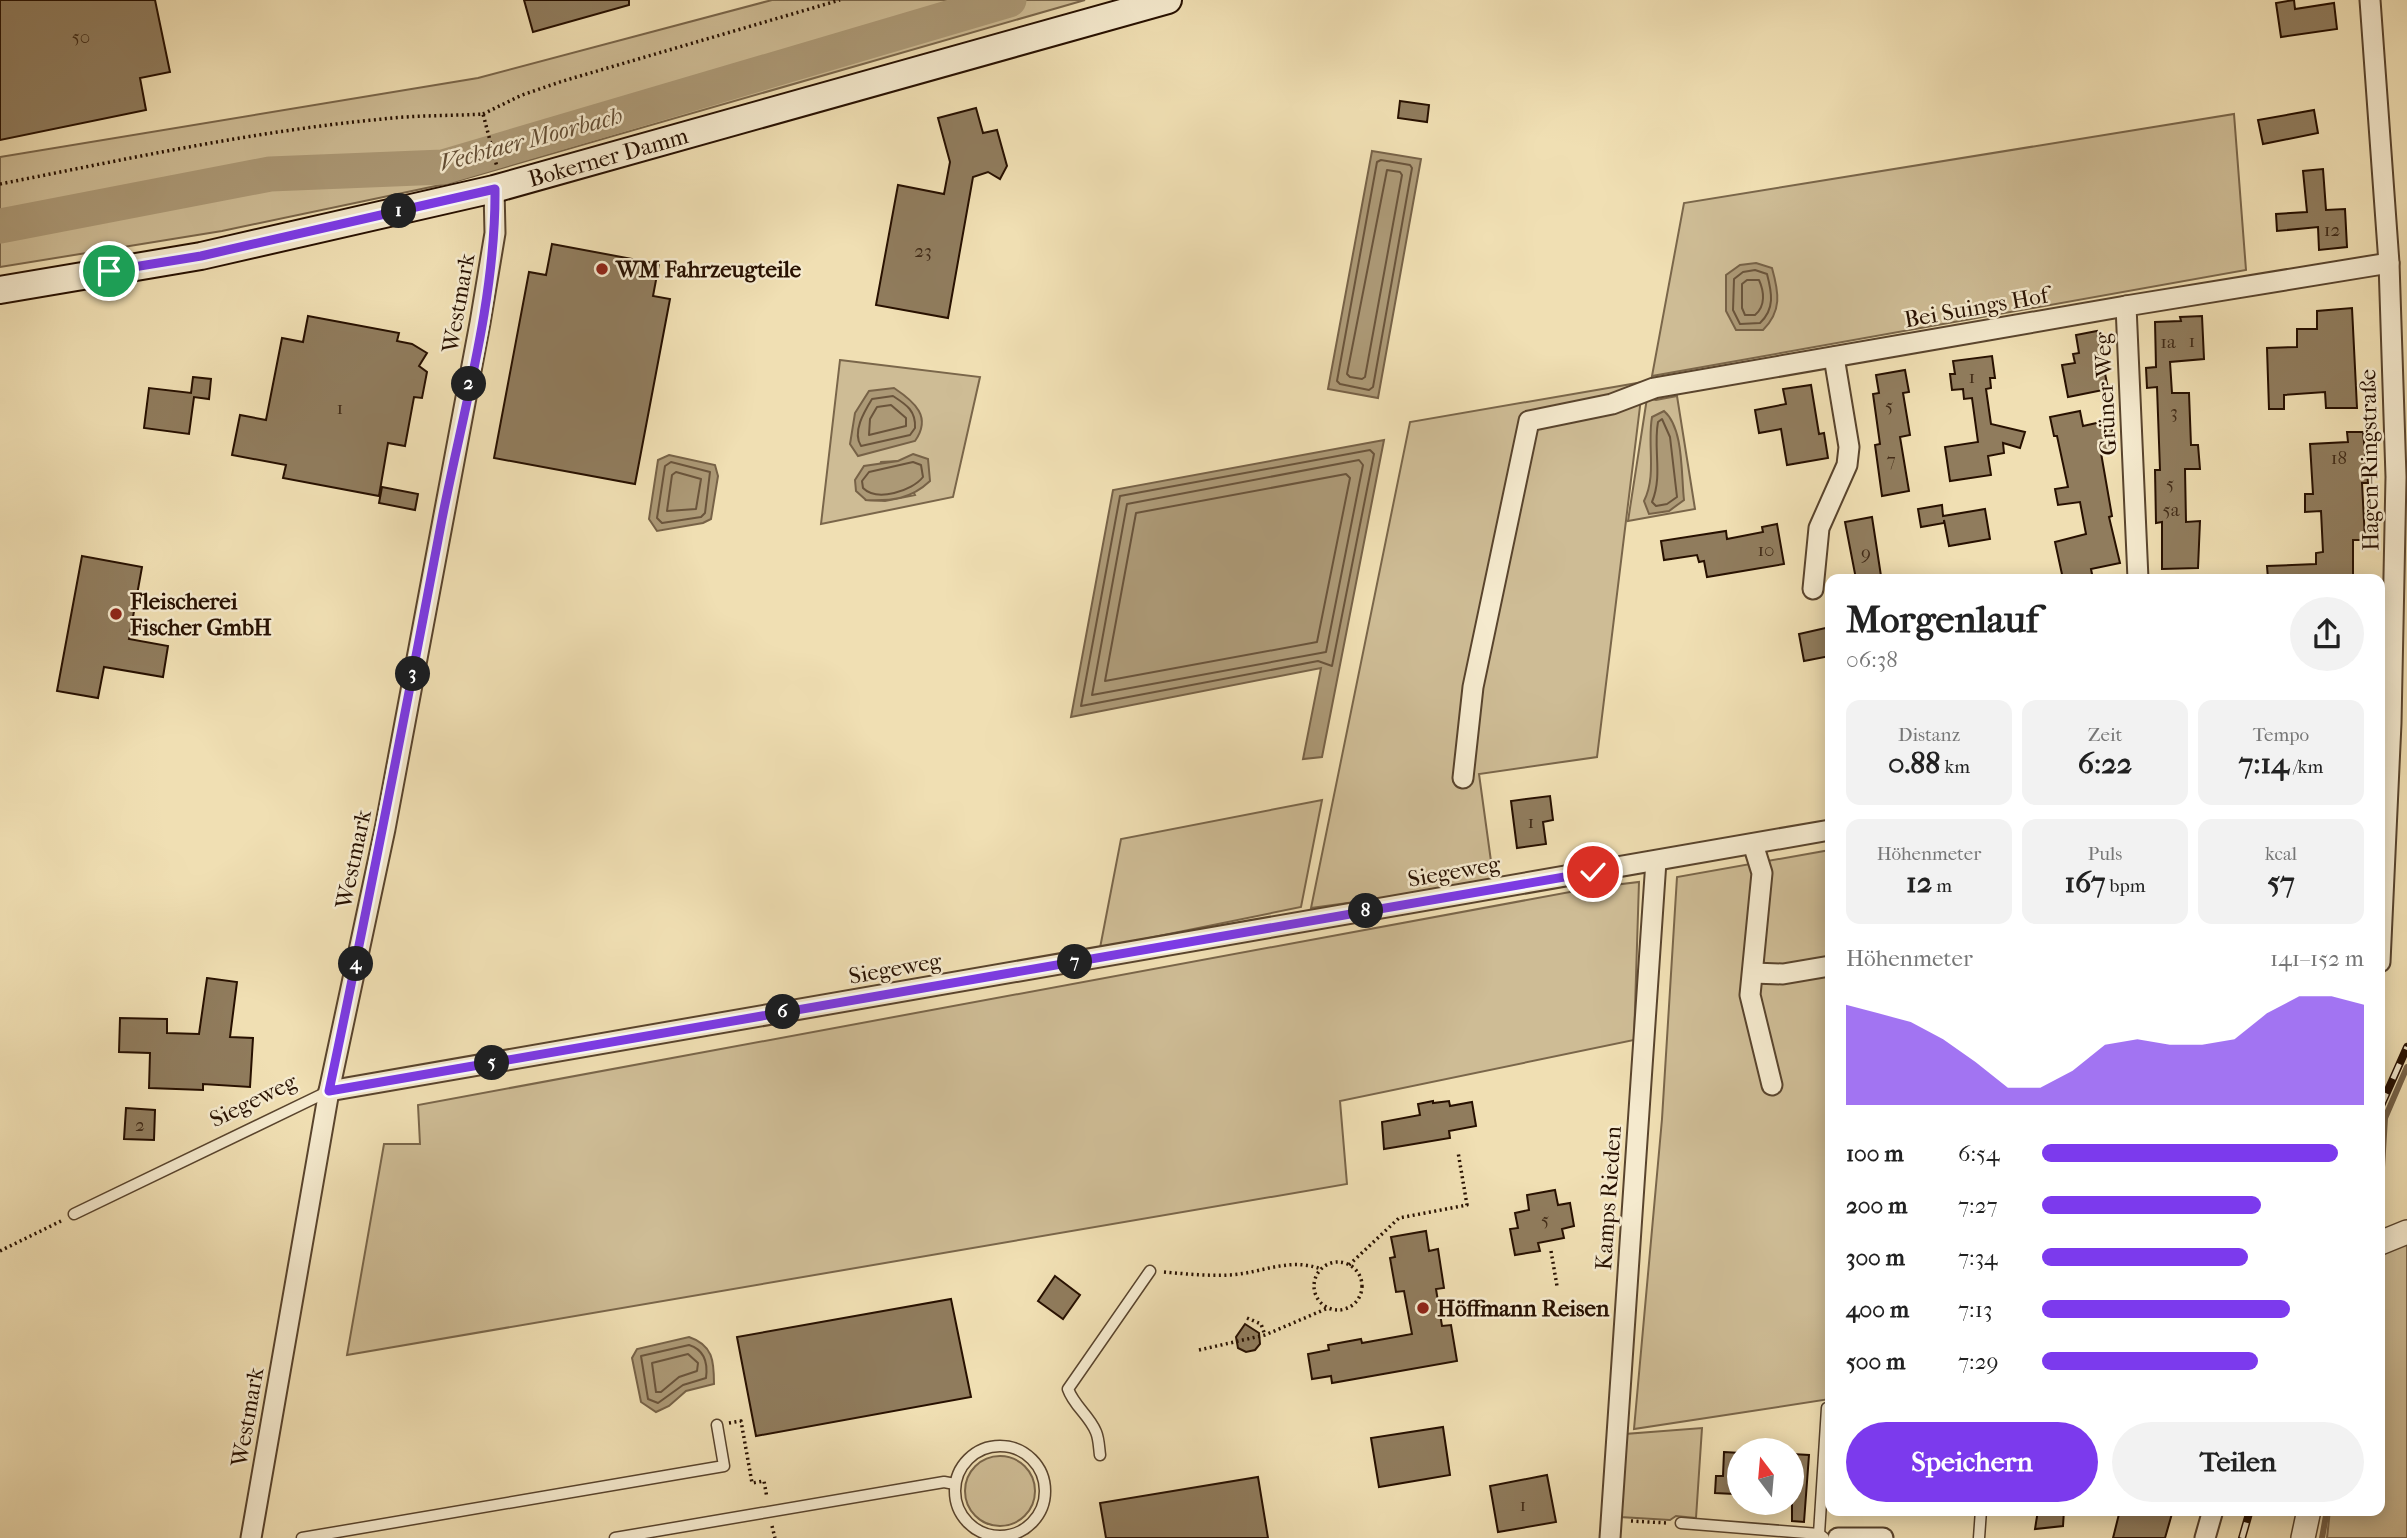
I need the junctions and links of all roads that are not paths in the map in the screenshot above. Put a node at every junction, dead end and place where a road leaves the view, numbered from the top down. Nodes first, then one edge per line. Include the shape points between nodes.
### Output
1 (1168, 0) edge
2 (2370, 0) edge
3 (496, 179) junction
4 (2389, 263) junction
5 (0, 290) edge
6 (2126, 306) junction
7 (1834, 357) junction
8 (2138, 574) edge
9 (1813, 589) dead end
10 (2385, 734) edge
11 (1463, 778) dead end
12 (1825, 831) edge
13 (1753, 844) junction
14 (1656, 861) junction
15 (1825, 967) edge
16 (1752, 973) junction
17 (1772, 1085) dead end
18 (329, 1091) junction
19 (74, 1214) road end
20 (2407, 1232) edge
21 (2385, 1241) edge
22 (1150, 1271) road end
23 (717, 1425) road end
24 (1100, 1455) dead end
25 (955, 1484) junction
26 (1827, 1516) edge
27 (1981, 1516) edge
28 (2211, 1516) edge
29 (2308, 1516) edge
30 (1681, 1523) road end
31 (1610, 1529) edge
32 (1007, 1537) edge
33 (1827, 1537) edge
34 (251, 1538) edge
35 (302, 1538) edge
36 (615, 1538) edge
37 (1882, 1538) edge
38 (1979, 1538) edge
39 (2205, 1538) edge
40 (2303, 1538) edge

1 - 3 main road, Bokerner Damm
2 - 4 street, Hagen-Ringstraße
3 - 5 main road, Bokerner Damm via 201,256
3 - 18 street, Westmark via 495,233 480,323 385,829
4 - 6 street, Grüner Weg
4 - 10 street, Hagen-Ringstraße via 2396,477
6 - 7 street, Bei Suings Hof
6 - 8 street, Grüner Weg
7 - 9 street via 1849,447 1847,465 1819,528
7 - 11 street, Bei Suings Hof via 1654,387 1612,404 1529,421 1473,687
12 - 13 street, Siegeweg
13 - 14 street, Siegeweg
13 - 16 street via 1762,873
14 - 18 street, Siegeweg
14 - 31 street, Kamps Rieden
15 - 16 street via 1783,974
16 - 17 street via 1751,995
18 - 19 lane, Siegeweg
18 - 34 street, Westmark
20 - 21 street
22 - 24 lane via 1069,1389 1073,1403 1096,1433
23 - 35 lane via 724,1466
25 - 32 lane via 958,1507 970,1524 987,1534
25 - 32 lane via 962,1466 980,1450 1002,1445 1025,1452 1041,1469 1046,1490 1041,1511 1027,1528
25 - 36 lane via 943,1482
26 - 33 lane
27 - 38 lane
28 - 39 street
29 - 40 street
30 - 33 lane
33 - 37 street

